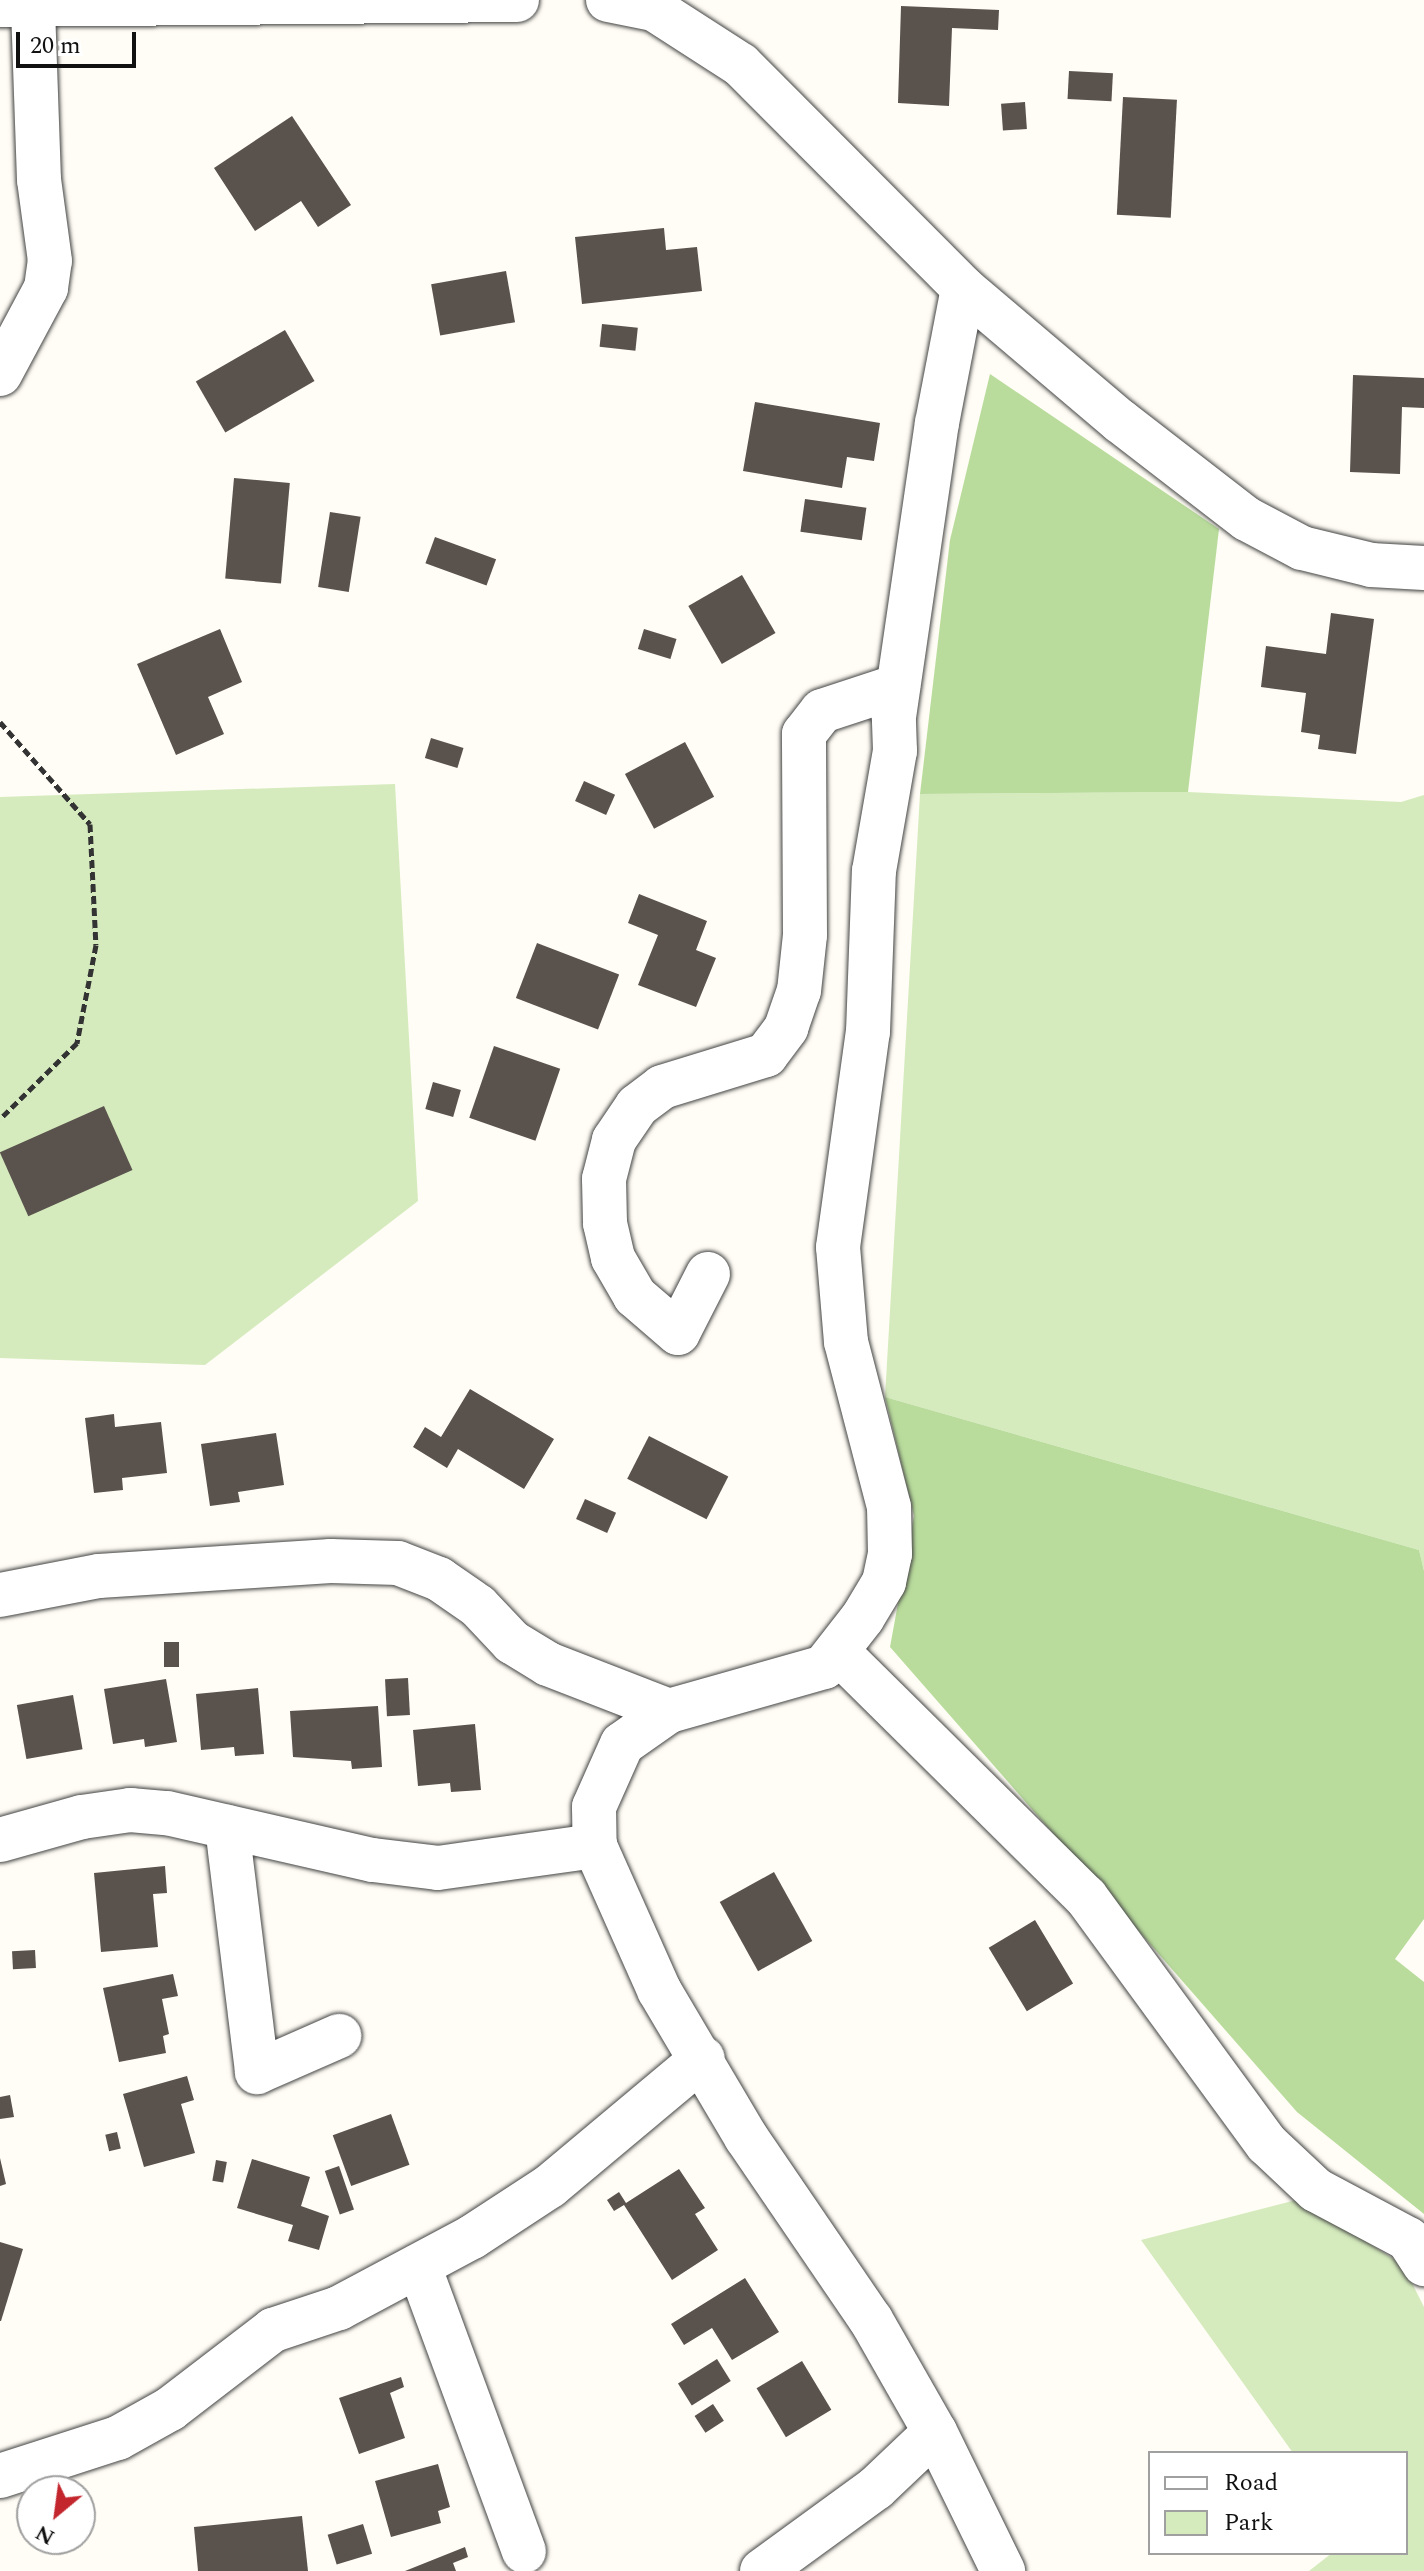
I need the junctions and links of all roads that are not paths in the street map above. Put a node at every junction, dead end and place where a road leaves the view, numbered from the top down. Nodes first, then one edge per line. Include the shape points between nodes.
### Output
1 (517, 0) edge
2 (608, 0) edge
3 (254, 3) edge
4 (16, 5) edge
5 (659, 5) edge
6 (963, 288) junction
7 (0, 374) edge
8 (1424, 568) edge
9 (898, 686) junction
10 (708, 1274) dead end
11 (0, 1595) edge
12 (838, 1652) junction
13 (669, 1711) junction
14 (227, 1827) junction
15 (0, 1840) edge
16 (595, 1846) junction
17 (339, 2036) dead end
18 (703, 2058) junction
19 (1424, 2264) edge
20 (419, 2266) junction
21 (935, 2432) junction
22 (0, 2476) edge
23 (524, 2551) dead end
24 (762, 2571) edge
25 (1003, 2571) edge

1 - 3 street
2 - 5 street
3 - 4 street
4 - 7 street via 50,261 46,288
5 - 6 street via 741,65
6 - 8 street via 1120,421 1247,519 1302,548 1371,565
6 - 9 street
9 - 10 street via 822,711 804,734 805,935 799,991 786,1028 766,1055 662,1087 637,1106 614,1140 604,1179 605,1223 613,1258 635,1296 678,1333
9 - 12 street via 895,751 874,871 868,1032 838,1247 846,1342 889,1507 890,1554 884,1582
11 - 13 street via 99,1576 331,1561 398,1563 452,1588 478,1606 512,1642 548,1664
12 - 13 street via 824,1667 791,1680
12 - 19 street via 1086,1897 1267,2144 1316,2190 1408,2239
13 - 16 street via 622,1744 594,1807
14 - 15 street via 130,1810
14 - 16 street via 373,1860 438,1868
14 - 17 street via 257,2072
16 - 18 street via 639,1952
18 - 20 street via 550,2186
18 - 21 street via 746,2137 871,2320
20 - 22 street via 339,2308 273,2330 170,2409 118,2438
20 - 23 street
21 - 24 street via 876,2488
21 - 25 street

